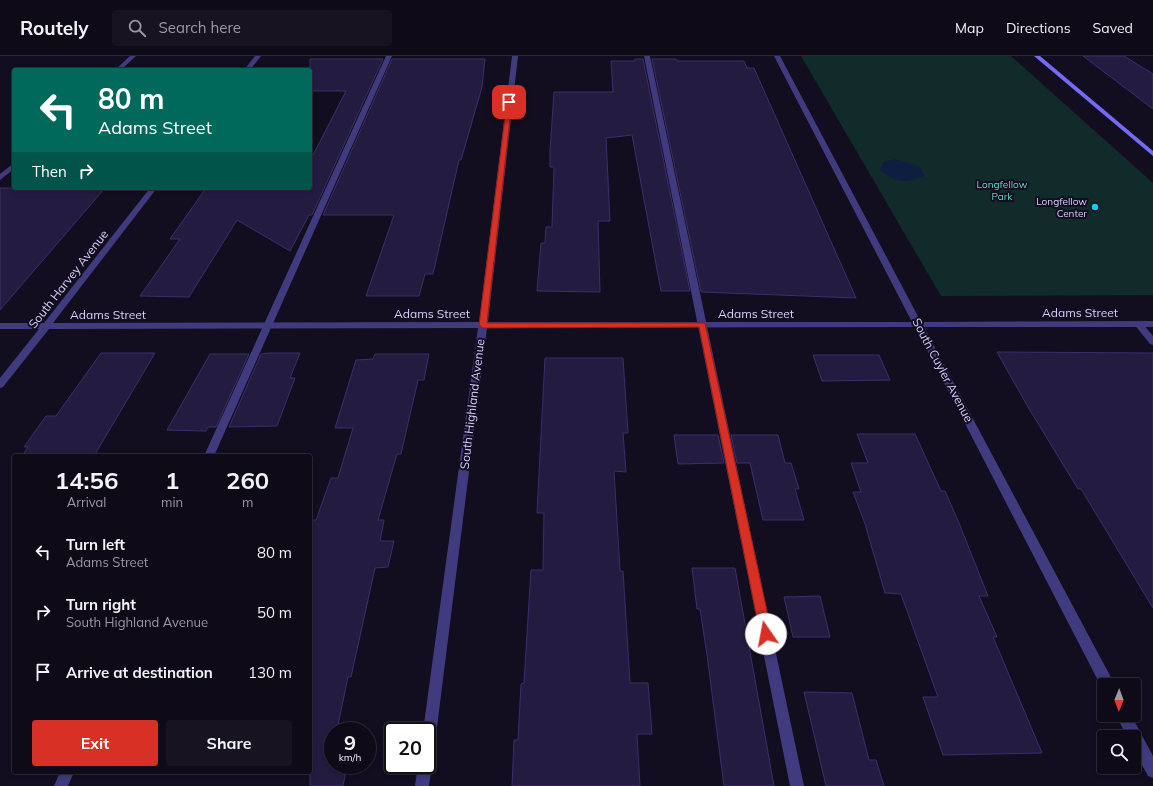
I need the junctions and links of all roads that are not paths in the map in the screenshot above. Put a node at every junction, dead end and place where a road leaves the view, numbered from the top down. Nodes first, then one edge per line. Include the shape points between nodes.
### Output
1 (133, 56) edge
2 (258, 56) edge
3 (389, 56) edge
4 (515, 56) edge
5 (647, 56) edge
6 (777, 56) edge
7 (1038, 56) edge
8 (120, 68) edge
9 (249, 68) edge
10 (1153, 154) edge
11 (12, 167) edge
12 (0, 178) edge
13 (152, 190) edge
14 (1138, 324) junction
15 (1153, 324) edge
16 (483, 325) junction
17 (702, 325) junction
18 (919, 325) junction
19 (0, 326) edge
20 (46, 326) junction
21 (268, 326) junction
22 (1153, 342) edge
23 (0, 385) edge
24 (210, 454) edge
25 (1104, 678) edge
26 (431, 722) edge
27 (1128, 722) edge
28 (1153, 771) edge
29 (66, 774) edge
30 (424, 774) edge
31 (61, 786) edge
32 (422, 786) edge
33 (797, 786) edge

1 - 8 street
2 - 9 street
3 - 21 street
4 - 16 street, South Highland Avenue
5 - 17 street
6 - 18 street, South Cuyler Avenue
7 - 10 street
11 - 12 street
13 - 20 street, South Harvey Avenue
14 - 15 street, Adams Street
14 - 18 street, Adams Street
14 - 22 street
16 - 17 street, Adams Street
16 - 21 street, Adams Street
16 - 26 street, South Highland Avenue
17 - 18 street, Adams Street
17 - 33 street
18 - 25 street, South Cuyler Avenue
19 - 20 street, Adams Street
20 - 21 street, Adams Street
20 - 23 street, South Harvey Avenue
21 - 24 street
27 - 28 street
29 - 31 street
30 - 32 street

